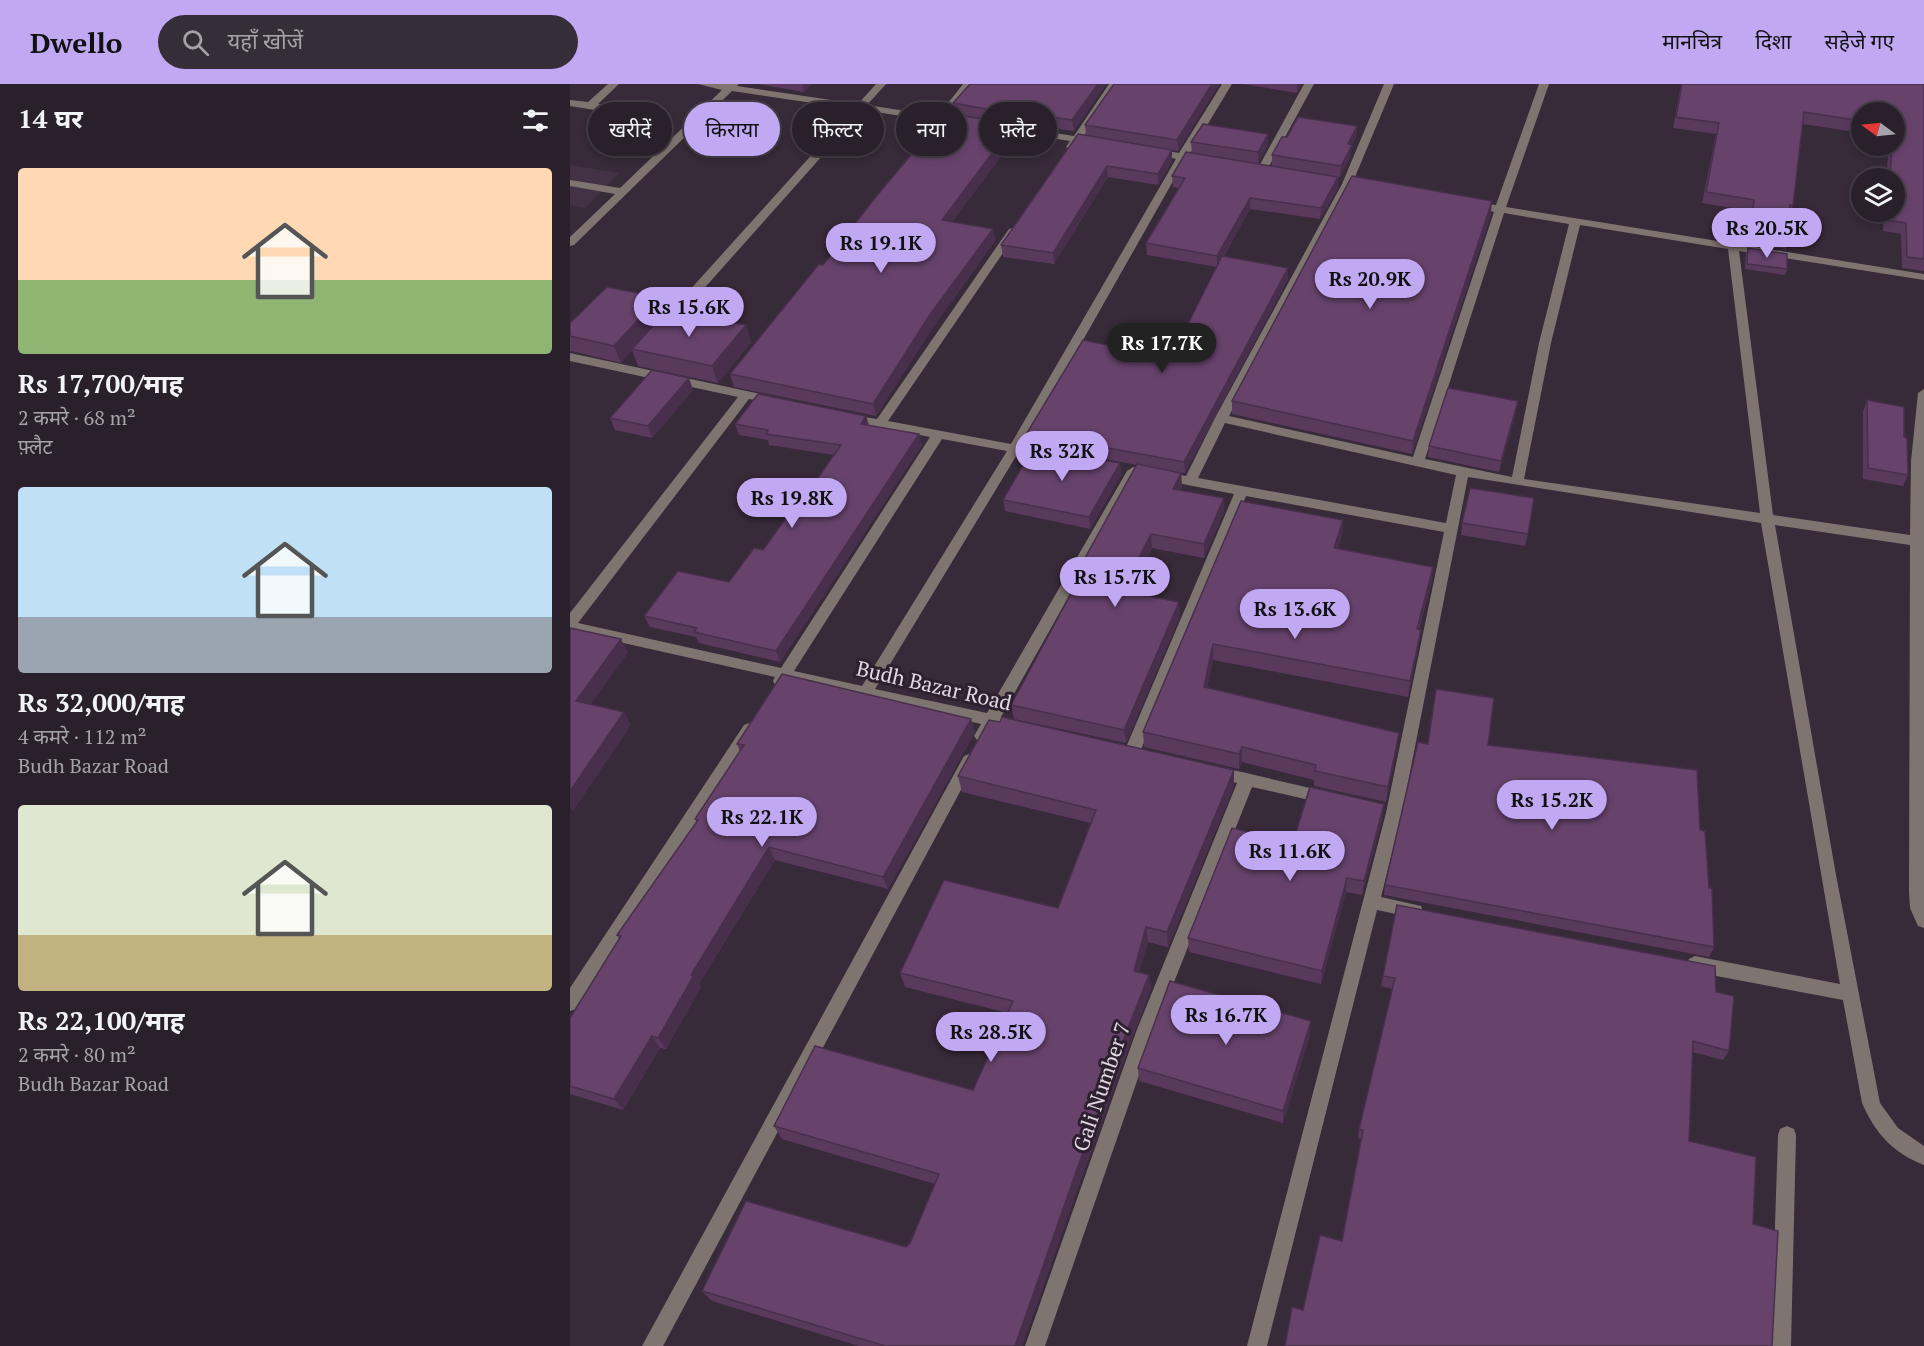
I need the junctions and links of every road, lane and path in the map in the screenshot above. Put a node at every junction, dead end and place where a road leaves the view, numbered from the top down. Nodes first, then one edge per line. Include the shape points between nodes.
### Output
1 (614, 84) edge
2 (703, 84) edge
3 (881, 84) edge
4 (968, 84) edge
5 (1114, 84) edge
6 (1227, 84) edge
7 (1309, 84) edge
8 (1389, 84) edge
9 (1544, 84) edge
10 (731, 86) edge
11 (594, 102) edge
12 (830, 102) edge
13 (865, 102) edge
14 (954, 102) edge
15 (570, 103) edge
16 (588, 106) edge
17 (967, 123) edge
18 (1076, 139) junction
19 (1111, 145) edge
20 (1147, 151) edge
21 (817, 156) edge
22 (912, 156) edge
23 (1182, 157) junction
24 (1062, 159) edge
25 (907, 162) edge
26 (1216, 163) edge
27 (1251, 168) edge
28 (570, 183) edge
29 (623, 192) junction
30 (1464, 203) edge
31 (1500, 209) junction
32 (1022, 218) edge
33 (1575, 222) junction
34 (570, 243) edge
35 (1733, 246) junction
36 (1924, 277) edge
37 (657, 333) edge
38 (570, 357) edge
39 (746, 394) junction
40 (1924, 397) edge
41 (790, 404) edge
42 (835, 414) edge
43 (1221, 418) junction
44 (880, 424) junction
45 (938, 435) junction
46 (1015, 448) junction
47 (1068, 458) edge
48 (1418, 462) junction
49 (1920, 462) edge
50 (1463, 472) junction
51 (1190, 481) junction
52 (1517, 482) junction
53 (1242, 491) junction
54 (1767, 517) junction
55 (1451, 530) junction
56 (1921, 542) edge
57 (570, 624) edge
58 (784, 675) junction
59 (866, 691) junction
60 (771, 694) edge
61 (759, 714) edge
62 (1921, 715) edge
63 (991, 720) junction
64 (1012, 725) edge
65 (1132, 752) edge
66 (1201, 769) edge
67 (1247, 779) junction
68 (1338, 800) edge
69 (1371, 902) junction
70 (1430, 914) edge
71 (1924, 921) edge
72 (1676, 960) edge
73 (1852, 994) junction
74 (570, 1003) edge
75 (1787, 1135) dead end
76 (1924, 1156) edge
77 (652, 1346) edge
78 (1035, 1346) edge
79 (1257, 1346) edge
80 (1781, 1346) edge

1 - 11 street
2 - 10 street
3 - 13 street
4 - 14 street
5 - 18 street
6 - 23 street
7 - 27 street via 1268,171
8 - 43 street via 1347,184
9 - 31 street
10 - 12 street
10 - 29 street
15 - 16 street
17 - 18 street
18 - 19 street
18 - 24 street
20 - 23 street
21 - 37 street
22 - 25 street
23 - 26 street
23 - 46 street
28 - 29 street
29 - 34 street
30 - 31 street
31 - 33 street
31 - 48 street
32 - 44 street
33 - 35 street
33 - 52 street
35 - 36 street
35 - 54 street
38 - 39 street via 630,364 726,385
39 - 41 street
39 - 57 street
40 - 49 street
42 - 44 street
43 - 48 street
43 - 51 street
44 - 45 street
45 - 46 street
45 - 58 street
46 - 47 street
46 - 59 street
48 - 50 street
49 - 56 street
50 - 52 street
50 - 55 street
51 - 53 street
51 - 63 street via 1127,470
52 - 54 street
53 - 55 street
53 - 65 street
54 - 56 street
54 - 73 street
55 - 69 street
56 - 62 street
57 - 58 street, Budh Bazar Road
58 - 59 street, Budh Bazar Road
58 - 60 street
59 - 63 street, Budh Bazar Road
61 - 74 street
62 - 71 street via 1917,892
63 - 64 street, Budh Bazar Road
63 - 77 street
66 - 67 street
67 - 68 street
67 - 78 street, Gali Number 7 via 1145,1032
69 - 70 street
69 - 79 street
72 - 73 street
73 - 76 street via 1871,1103 1878,1122 1891,1137
75 - 80 street

